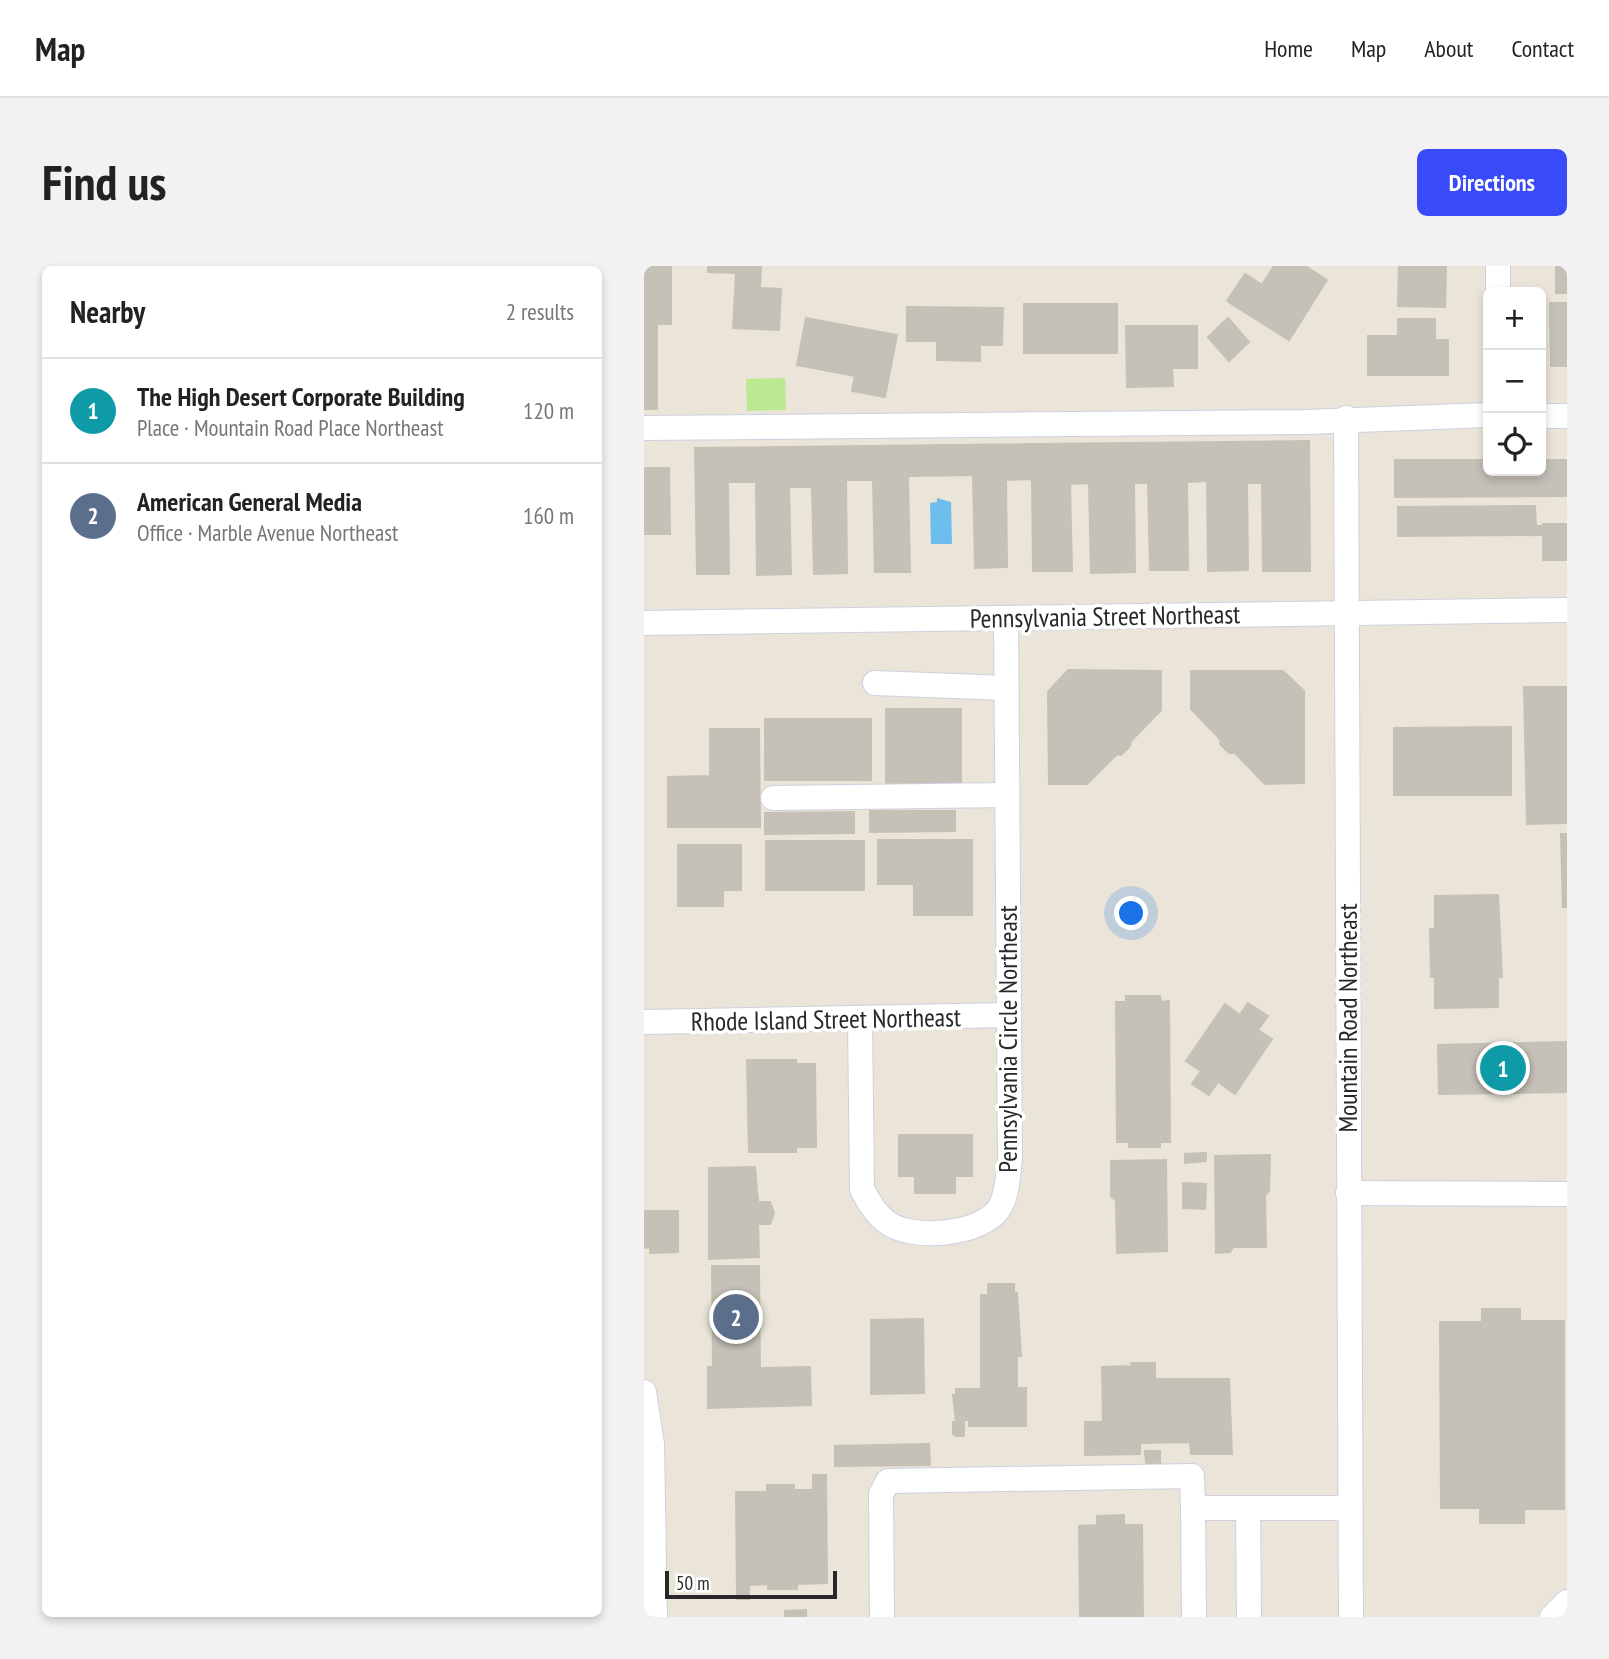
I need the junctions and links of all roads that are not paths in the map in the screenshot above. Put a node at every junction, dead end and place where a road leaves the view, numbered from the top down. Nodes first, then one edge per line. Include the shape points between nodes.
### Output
1 (1498, 266) edge
2 (1499, 287) edge
3 (1483, 415) edge
4 (1546, 415) edge
5 (1567, 416) edge
6 (1346, 418) junction
7 (644, 428) edge
8 (1567, 610) edge
9 (1346, 612) junction
10 (1006, 618) junction
11 (644, 623) edge
12 (875, 683) dead end
13 (1006, 688) junction
14 (1007, 795) junction
15 (773, 798) dead end
16 (1008, 1016) junction
17 (860, 1018) junction
18 (644, 1021) edge
19 (1348, 1193) junction
20 (1567, 1194) edge
21 (644, 1392) edge
22 (648, 1444) edge
23 (1193, 1508) junction
24 (1248, 1508) junction
25 (1350, 1508) junction
26 (1567, 1602) edge
27 (655, 1617) edge
28 (882, 1617) edge
29 (1194, 1617) edge
30 (1248, 1617) edge
31 (1351, 1617) edge
32 (1552, 1617) edge

1 - 2 street
3 - 6 street
4 - 5 street
6 - 7 street
6 - 9 street, Mountain Road Northeast
8 - 9 street, Pennsylvania Street Northeast
9 - 10 street, Pennsylvania Street Northeast
9 - 19 street, Mountain Road Northeast
10 - 11 street, Pennsylvania Street Northeast
10 - 13 street, Pennsylvania Circle Northeast
12 - 13 street
13 - 14 street, Pennsylvania Circle Northeast
14 - 15 street
14 - 16 street, Pennsylvania Circle Northeast
16 - 17 street, Rhode Island Street Northeast
16 - 17 street, Pennsylvania Circle Northeast via 1007,1184 1001,1207 983,1223 954,1232 914,1232 890,1224 873,1209 862,1189
17 - 18 street, Rhode Island Street Northeast
19 - 20 street
19 - 25 street, Mountain Road Northeast
21 - 22 street
22 - 27 street
23 - 24 street
23 - 28 street via 1192,1476 888,1481 881,1494
23 - 29 street
24 - 25 street
24 - 30 street
25 - 31 street, Mountain Road Northeast
26 - 32 street

